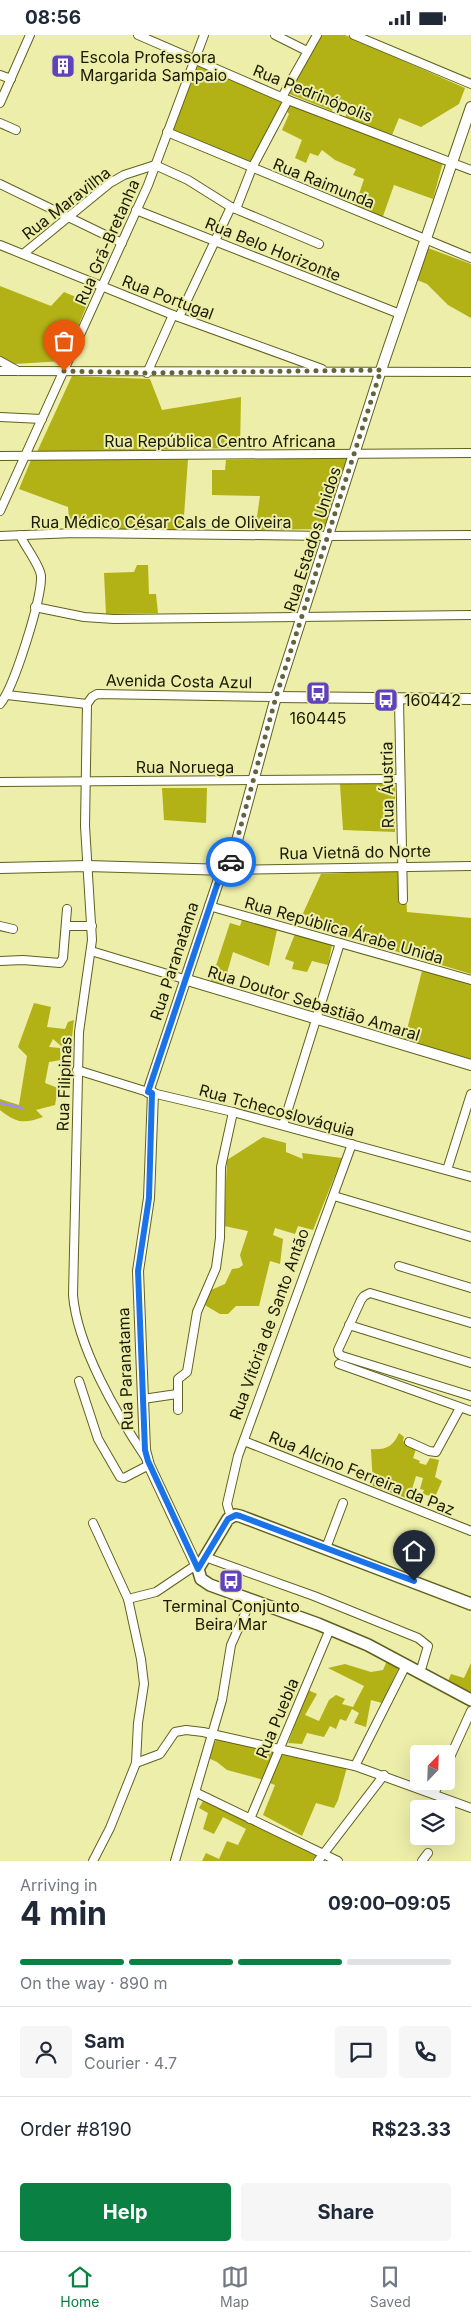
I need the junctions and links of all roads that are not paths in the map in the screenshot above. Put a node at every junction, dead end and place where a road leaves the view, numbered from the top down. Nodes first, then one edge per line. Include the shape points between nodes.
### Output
1 (20, 35) edge
2 (138, 35) edge
3 (204, 35) edge
4 (275, 35) edge
5 (316, 35) edge
6 (354, 35) edge
7 (29, 37) edge
8 (307, 51) junction
9 (194, 59) junction
10 (0, 75) edge
11 (11, 79) junction
12 (471, 85) edge
13 (285, 98) junction
14 (0, 103) edge
15 (471, 107) edge
16 (0, 123) edge
17 (16, 130) dead end
18 (168, 132) junction
19 (451, 162) junction
20 (155, 165) junction
21 (252, 167) junction
22 (471, 170) edge
23 (0, 184) edge
24 (234, 208) junction
25 (136, 210) junction
26 (66, 217) junction
27 (425, 239) junction
28 (215, 241) junction
29 (122, 243) junction
30 (319, 244) dead end
31 (0, 245) edge
32 (23, 254) junction
33 (471, 258) edge
34 (102, 287) junction
35 (400, 314) junction
36 (176, 316) junction
37 (0, 361) edge
38 (381, 370) junction
39 (0, 371) edge
40 (20, 371) junction
41 (64, 371) junction
42 (328, 371) junction
43 (471, 372) edge
44 (147, 373) junction
45 (0, 417) edge
46 (42, 419) junction
47 (471, 453) edge
48 (354, 454) junction
49 (0, 456) edge
50 (24, 456) junction
51 (3, 496) edge
52 (0, 511) edge
53 (20, 535) junction
54 (471, 535) edge
55 (0, 536) edge
56 (328, 536) junction
57 (35, 607) junction
58 (471, 615) edge
59 (303, 616) junction
60 (276, 697) junction
61 (3, 699) edge
62 (471, 699) edge
63 (399, 700) junction
64 (87, 705) junction
65 (400, 779) junction
66 (85, 781) junction
67 (254, 781) junction
68 (0, 782) edge
69 (87, 866) junction
70 (471, 866) edge
71 (402, 867) junction
72 (0, 868) edge
73 (226, 870) junction
74 (403, 900) dead end
75 (209, 906) junction
76 (67, 909) dead end
77 (0, 926) edge
78 (67, 926) junction
79 (92, 926) junction
80 (13, 929) dead end
81 (340, 943) junction
82 (91, 951) junction
83 (0, 961) edge
84 (184, 979) junction
85 (471, 980) edge
86 (316, 1020) junction
87 (471, 1065) edge
88 (77, 1070) junction
89 (150, 1092) junction
90 (471, 1093) edge
91 (233, 1111) junction
92 (283, 1125) junction
93 (352, 1144) junction
94 (447, 1170) junction
95 (471, 1177) edge
96 (334, 1196) junction
97 (471, 1237) edge
98 (399, 1266) dead end
99 (471, 1288) edge
100 (471, 1323) edge
101 (349, 1325) junction
102 (471, 1363) edge
103 (339, 1364) dead end
104 (79, 1381) dead end
105 (177, 1394) junction
106 (471, 1397) edge
107 (143, 1399) junction
108 (460, 1407) junction
109 (178, 1410) dead end
110 (471, 1411) edge
111 (244, 1441) junction
112 (409, 1442) dead end
113 (148, 1463) junction
114 (343, 1503) dead end
115 (231, 1517) junction
116 (93, 1523) dead end
117 (471, 1531) edge
118 (326, 1548) junction
119 (206, 1557) junction
120 (197, 1567) junction
121 (128, 1599) junction
122 (251, 1601) junction
123 (471, 1604) edge
124 (330, 1629) junction
125 (406, 1665) junction
126 (420, 1673) junction
127 (471, 1700) edge
128 (471, 1711) edge
129 (212, 1733) junction
130 (455, 1746) edge
131 (279, 1750) junction
132 (136, 1763) junction
133 (355, 1766) junction
134 (384, 1775) junction
135 (436, 1790) edge
136 (195, 1791) junction
137 (434, 1794) junction
138 (471, 1808) edge
139 (250, 1819) junction
140 (428, 1853) dead end
141 (324, 1854) junction
142 (93, 1861) edge
143 (175, 1861) edge
144 (318, 1861) edge
145 (338, 1861) edge
146 (422, 1861) edge

1 - 7 street
2 - 9 street, Rua Pedrinópolis
3 - 9 street, Rua Grã-Bretanha
4 - 8 street
5 - 8 street
6 - 12 street
7 - 11 street
8 - 13 street
9 - 13 street, Rua Pedrinópolis
9 - 18 street, Rua Grã-Bretanha
10 - 11 street
11 - 14 street
13 - 19 street, Rua Pedrinópolis
13 - 21 street
15 - 19 street, Rua Estados Unidos
16 - 17 street
18 - 20 street, Rua Grã-Bretanha
18 - 21 street, Rua Raimunda
19 - 22 street, Rua Pedrinópolis
19 - 27 street, Rua Estados Unidos
20 - 24 street via 188,180
20 - 25 street, Rua Grã-Bretanha
20 - 26 street, Rua Maravilha via 110,183
21 - 24 street
21 - 27 street, Rua Raimunda
23 - 26 street
24 - 28 street
24 - 30 street
25 - 28 street, Rua Belo Horizonte
25 - 29 street, Rua Grã-Bretanha
26 - 29 street
26 - 32 street, Rua Maravilha
27 - 33 street, Rua Raimunda
27 - 35 street, Rua Estados Unidos
28 - 35 street, Rua Belo Horizonte
28 - 36 street
29 - 34 street, Rua Grã-Bretanha
31 - 32 street, Rua Portugal
32 - 34 street, Rua Portugal
34 - 36 street, Rua Portugal
34 - 41 street, Rua Grã-Bretanha
35 - 38 street, Rua Estados Unidos
36 - 42 street, Rua Portugal
36 - 44 street
37 - 40 street
38 - 42 street
38 - 43 street
38 - 48 street, Rua Estados Unidos
39 - 40 street
40 - 41 street
41 - 44 street
41 - 46 street, Rua Grã-Bretanha
42 - 44 street
45 - 46 street
46 - 50 street, Rua Grã-Bretanha
47 - 48 street, Rua República Centro Africana
48 - 50 street, Rua República Centro Africana
48 - 56 street, Rua Estados Unidos
49 - 50 street, Rua República Centro Africana
50 - 51 street, Rua Grã-Bretanha
51 - 52 street, Rua Grã-Bretanha
53 - 55 street, Rua Médico César Cals de Oliveira
53 - 56 street, Rua Médico César Cals de Oliveira
53 - 57 street via 40,570
54 - 56 street, Rua Médico César Cals de Oliveira
56 - 59 street, Rua Estados Unidos
57 - 59 street via 84,617 114,619
57 - 61 street
58 - 59 street
59 - 60 street, Rua Estados Unidos
60 - 63 street, Avenida Costa Azul
60 - 64 street, Avenida Costa Azul via 97,695
60 - 67 street, Rua Estados Unidos
61 - 64 street
62 - 63 street, Avenida Costa Azul
63 - 65 street, Rua Áustria
64 - 66 street, Rua Filipinas
65 - 67 street, Rua Noruega
65 - 71 street, Rua Áustria
66 - 67 street, Rua Noruega
66 - 68 street, Rua Noruega
66 - 69 street, Rua Filipinas
67 - 73 street, Rua Estados Unidos
69 - 72 street, Rua Vietnã do Norte
69 - 73 street, Rua Vietnã do Norte
69 - 79 street, Rua Filipinas
70 - 71 street, Rua Vietnã do Norte
71 - 73 street, Rua Vietnã do Norte
71 - 74 street, Rua Áustria
73 - 75 street, Rua Paranatama
75 - 81 street, Rua República Árabe Unida
75 - 84 street, Rua Paranatama
76 - 78 street
77 - 80 street
78 - 79 street
78 - 83 street via 60,963
79 - 82 street, Rua Filipinas
81 - 85 street, Rua República Árabe Unida
81 - 86 street
82 - 84 street, Rua Doutor Sebastião Amaral
82 - 88 street, Rua Filipinas
84 - 86 street, Rua Doutor Sebastião Amaral
84 - 89 street, Rua Paranatama
86 - 87 street, Rua Doutor Sebastião Amaral
86 - 92 street
88 - 89 street, Rua Tchecoslováquia
88 - 113 street, Rua Filipinas via 73,1287 76,1322 124,1426
89 - 91 street, Rua Tchecoslováquia
89 - 107 street, Rua Paranatama via 149,1198 138,1271
90 - 94 street
91 - 92 street, Rua Tchecoslováquia
91 - 105 street via 221,1167 220,1238 216,1267 197,1312 188,1369 178,1379
92 - 93 street, Rua Tchecoslováquia
93 - 94 street, Rua Tchecoslováquia
93 - 96 street, Rua Vitória de Santo Antão
94 - 95 street, Rua Tchecoslováquia
96 - 97 street
96 - 111 street, Rua Vitória de Santo Antão via 298,1286
98 - 99 street
100 - 101 street via 374,1293 364,1296
101 - 102 street
101 - 106 street via 339,1345 339,1354
103 - 108 street
104 - 113 street via 98,1439 120,1477 124,1478
105 - 107 street
105 - 109 street
107 - 113 street, Rua Paranatama
108 - 110 street
108 - 112 street via 436,1452
111 - 115 street, Rua Vitória de Santo Antão via 228,1496 227,1509
111 - 117 street, Rua Alcino Ferreira da Paz
113 - 120 street, Rua Paranatama
114 - 118 street
115 - 118 main road via 247,1517
115 - 119 main road
116 - 121 street
118 - 123 main road
119 - 120 main road
119 - 126 street via 418,1638 428,1646
120 - 121 street via 156,1592
120 - 122 main road, Rua Paranatama via 205,1582
121 - 132 street via 144,1684
122 - 124 main road, Rua Paranatama
122 - 129 street via 231,1645 222,1700
124 - 125 main road, Rua Paranatama
124 - 131 street, Rua Puebla
125 - 126 main road, Rua Paranatama
125 - 133 street
126 - 127 main road, Rua Paranatama
128 - 130 street
129 - 131 street
129 - 132 street via 175,1732 160,1754
129 - 136 street
131 - 133 street
131 - 139 street, Rua Puebla
132 - 142 street
133 - 134 street
134 - 137 street
134 - 141 street
135 - 137 street
136 - 139 street
136 - 143 street
137 - 138 street
139 - 141 street
140 - 146 street
141 - 144 street
141 - 145 street

